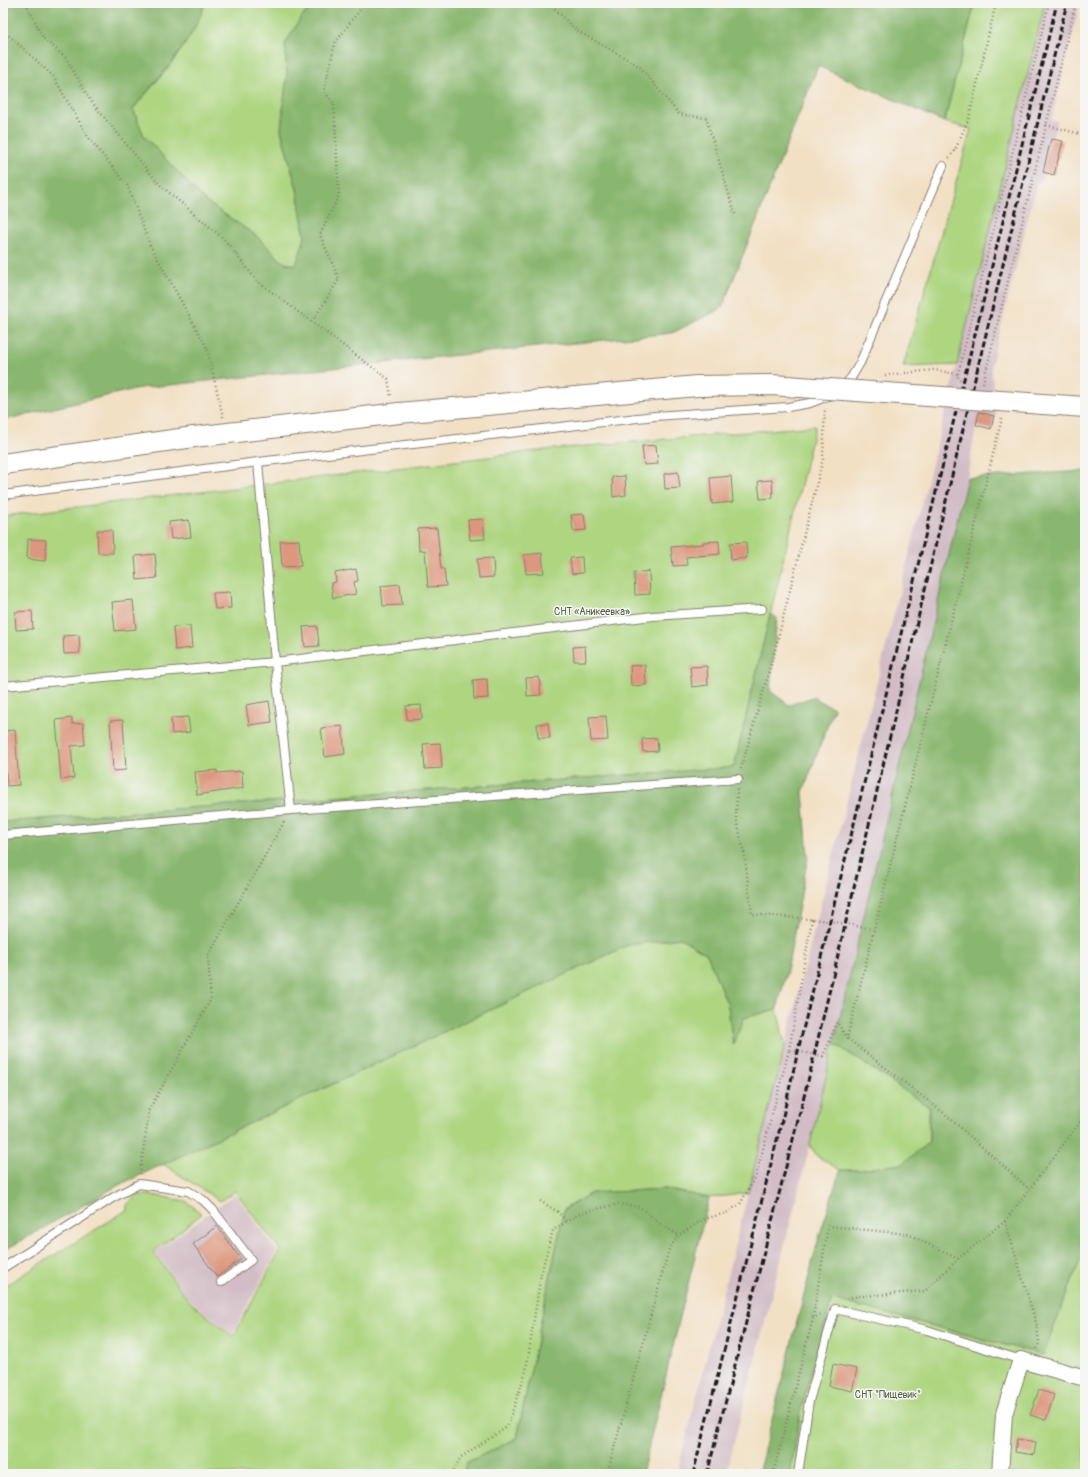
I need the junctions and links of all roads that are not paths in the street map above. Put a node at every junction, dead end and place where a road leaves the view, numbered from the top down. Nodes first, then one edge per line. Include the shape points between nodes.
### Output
1 (943, 166) road end
2 (1085, 407) edge
3 (258, 462) junction
4 (3, 464) edge
5 (3, 495) edge
6 (762, 609) dead end
7 (275, 662) junction
8 (3, 686) edge
9 (738, 779) road end
10 (291, 810) junction
11 (3, 835) edge
12 (3, 1268) edge
13 (221, 1282) dead end
14 (1021, 1360) junction
15 (1085, 1378) edge
16 (798, 1474) edge
17 (1000, 1474) edge

1 - 3 lane via 860,363 844,387 826,398 788,407 655,416
2 - 4 street, bridge via 772,385 696,386 397,413
3 - 5 lane
3 - 7 lane
6 - 7 lane via 653,616
7 - 8 lane
7 - 10 lane
9 - 10 lane
10 - 11 lane
12 - 13 lane via 114,1197 139,1184 188,1191 214,1210 251,1260
14 - 15 street
14 - 16 lane via 927,1330 835,1309 809,1401
14 - 17 street via 1004,1414

